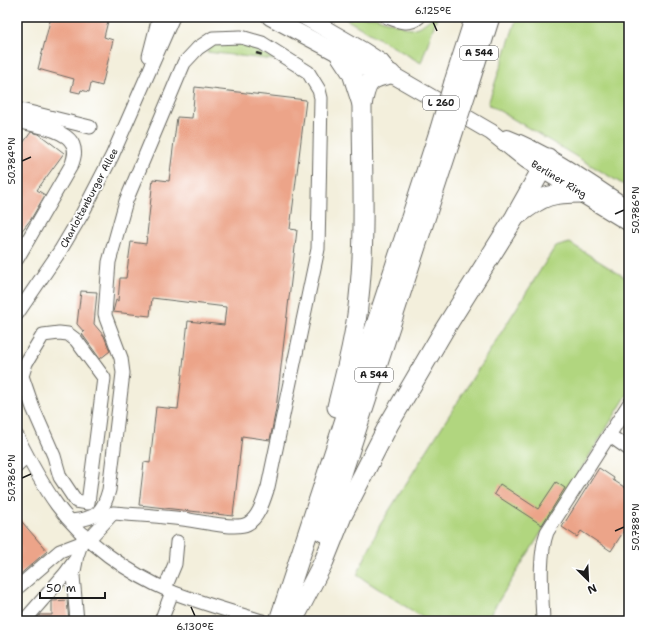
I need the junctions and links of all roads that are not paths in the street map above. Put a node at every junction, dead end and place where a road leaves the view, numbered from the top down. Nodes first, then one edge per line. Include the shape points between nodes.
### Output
1 (270, 17) edge
2 (305, 17) edge
3 (387, 17) edge
4 (419, 17) edge
5 (475, 17) edge
6 (490, 17) edge
7 (170, 18) edge
8 (340, 54) junction
9 (391, 74) junction
10 (460, 86) junction
11 (362, 105) junction
12 (17, 109) edge
13 (17, 121) edge
14 (90, 127) dead end
15 (445, 135) junction
16 (545, 163) junction
17 (582, 193) junction
18 (629, 209) edge
19 (515, 217) junction
20 (629, 223) edge
21 (17, 259) edge
22 (17, 314) edge
23 (629, 404) edge
24 (609, 435) junction
25 (17, 436) edge
26 (629, 448) edge
27 (27, 457) junction
28 (56, 465) junction
29 (17, 466) edge
30 (38, 476) junction
31 (322, 489) junction
32 (109, 490) junction
33 (72, 494) junction
34 (58, 506) junction
35 (113, 513) junction
36 (71, 521) junction
37 (84, 539) junction
38 (177, 542) dead end
39 (76, 559) junction
40 (17, 588) edge
41 (169, 590) junction
42 (289, 615) edge
43 (24, 621) edge
44 (77, 621) edge
45 (161, 621) edge
46 (262, 621) edge
47 (543, 621) edge

1 - 8 main road, Berliner Ring / L 260
2 - 9 main road, Berliner Ring / L 260 via 381,62
3 - 4 street via 411,23
5 - 10 highway, A 544
6 - 10 highway, A 544
7 - 22 street, Charlottenburger Allee via 112,156 60,252
8 - 9 main road, Berliner Ring / L 260 via 373,72
8 - 11 highway via 352,73
9 - 11 highway via 372,80 365,88
9 - 16 main road, Berliner Ring / L 260 via 491,132 526,160
10 - 15 highway, A 544, bridge
11 - 31 highway via 362,257 359,298
12 - 14 street
13 - 21 street via 60,132 73,145 75,154 72,164
15 - 31 highway, A 544
15 - 42 highway, A 544
16 - 17 main road, Berliner Ring / L 260
16 - 18 main road, Berliner Ring / L 260
16 - 19 highway
17 - 19 highway via 548,195
17 - 20 main road, Berliner Ring / L 260
19 - 42 highway via 389,424 342,516 324,561
23 - 24 street
24 - 26 street
24 - 47 street via 544,540 541,564
25 - 27 street
27 - 29 street
27 - 30 street
28 - 30 street
28 - 33 street via 60,477
28 - 33 street via 22,376 26,363 43,335 68,334 76,340 104,378 88,502 76,501
30 - 34 street
31 - 42 highway, A 544
32 - 35 street
32 - 35 street via 123,373 121,358 105,316 109,262 126,201 184,63 198,48 213,38 241,37 262,43 308,72 321,98 318,249 268,487 254,519 246,524 234,526
32 - 36 street via 100,513 83,520
33 - 34 street
34 - 36 street
35 - 37 street
36 - 37 street
37 - 39 street
37 - 40 street via 60,551
37 - 41 street via 147,580
38 - 41 street
39 - 43 street
39 - 44 street via 73,576
41 - 45 street
41 - 46 street

